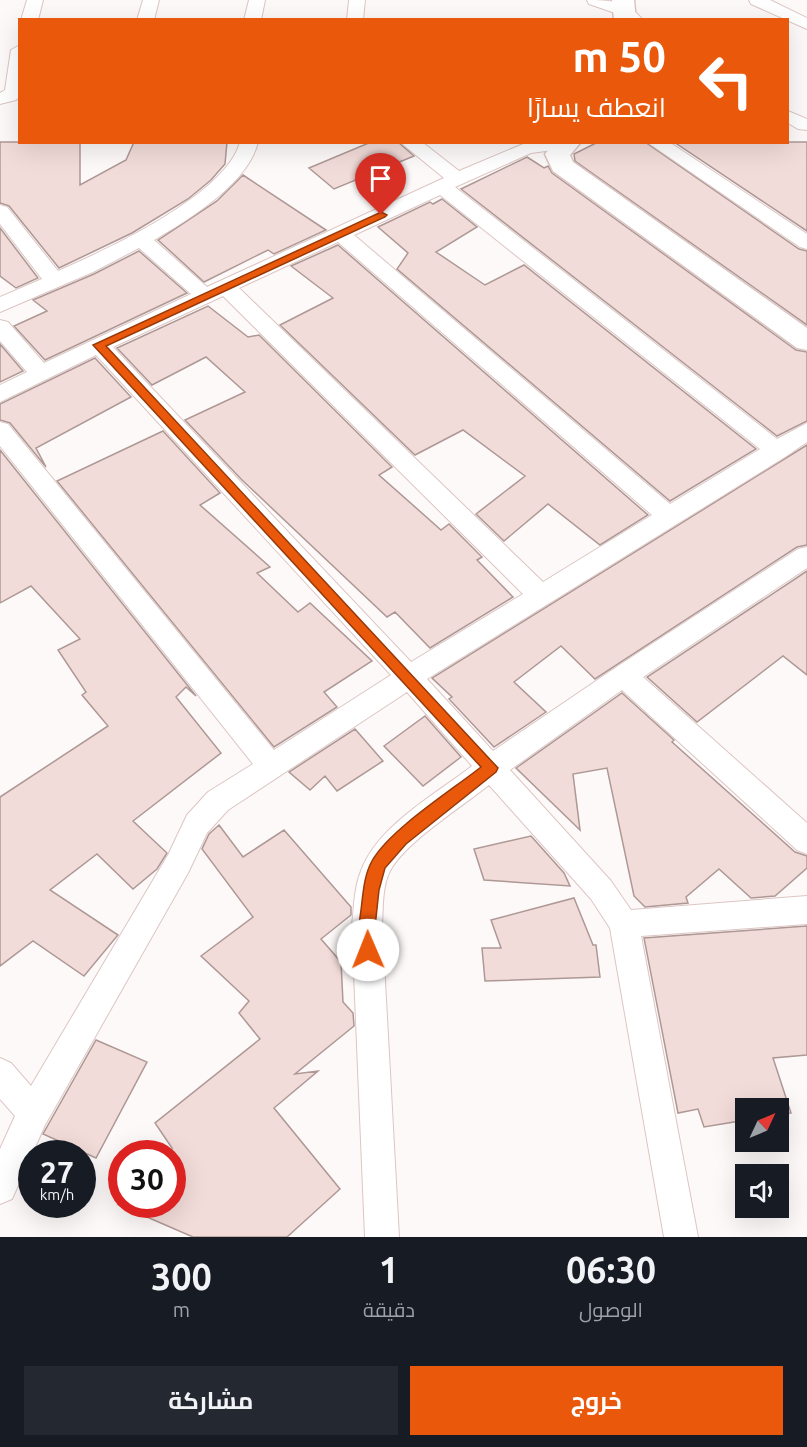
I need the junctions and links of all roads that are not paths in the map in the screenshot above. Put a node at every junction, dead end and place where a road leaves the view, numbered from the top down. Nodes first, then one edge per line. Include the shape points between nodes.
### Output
1 (35, 0) edge
2 (151, 0) edge
3 (257, 0) edge
4 (357, 0) edge
5 (595, 0) edge
6 (757, 0) edge
7 (627, 12) edge
8 (30, 18) edge
9 (146, 18) edge
10 (252, 18) edge
11 (355, 18) edge
12 (807, 24) edge
13 (18, 70) edge
14 (0, 99) edge
15 (789, 118) edge
16 (804, 125) dead end
17 (248, 144) edge
18 (411, 144) edge
19 (560, 144) edge
20 (567, 144) edge
21 (659, 144) edge
22 (450, 183) junction
23 (0, 211) edge
24 (341, 234) junction
25 (142, 240) junction
26 (807, 243) edge
27 (54, 280) junction
28 (215, 291) junction
29 (0, 305) edge
30 (0, 327) edge
31 (807, 341) edge
32 (99, 345) junction
33 (41, 374) junction
34 (0, 394) edge
35 (0, 430) edge
36 (807, 431) edge
37 (777, 451) junction
38 (669, 517) junction
39 (807, 556) edge
40 (541, 596) junction
41 (624, 676) junction
42 (409, 677) junction
43 (272, 767) junction
44 (491, 768) junction
45 (807, 842) edge
46 (807, 910) edge
47 (624, 924) junction
48 (0, 1074) edge
49 (33, 1113) junction
50 (0, 1187) edge
51 (382, 1237) edge
52 (681, 1237) edge

1 - 8 street
2 - 9 street
3 - 10 street
4 - 11 street
5 - 7 street
6 - 12 street
13 - 14 street via 14,91
15 - 16 street
17 - 25 street via 241,164 190,210
18 - 22 street
19 - 22 street via 528,148
20 - 31 street via 556,154 562,166
21 - 26 street
22 - 24 street
22 - 37 street
23 - 27 street
24 - 28 street
24 - 38 street
25 - 27 street
25 - 28 street
27 - 29 street
28 - 32 street
28 - 40 street
30 - 33 street
32 - 33 street
32 - 42 street
33 - 34 street
35 - 43 street
36 - 37 street
37 - 38 street
38 - 40 street
39 - 41 street
40 - 42 street
41 - 44 street
41 - 45 street
42 - 43 street
42 - 44 street
43 - 49 street via 218,801 197,824 178,864
44 - 47 street via 601,890
44 - 51 street via 400,839 378,864 371,890 367,927
46 - 47 street
47 - 52 street
48 - 49 street
49 - 50 street

